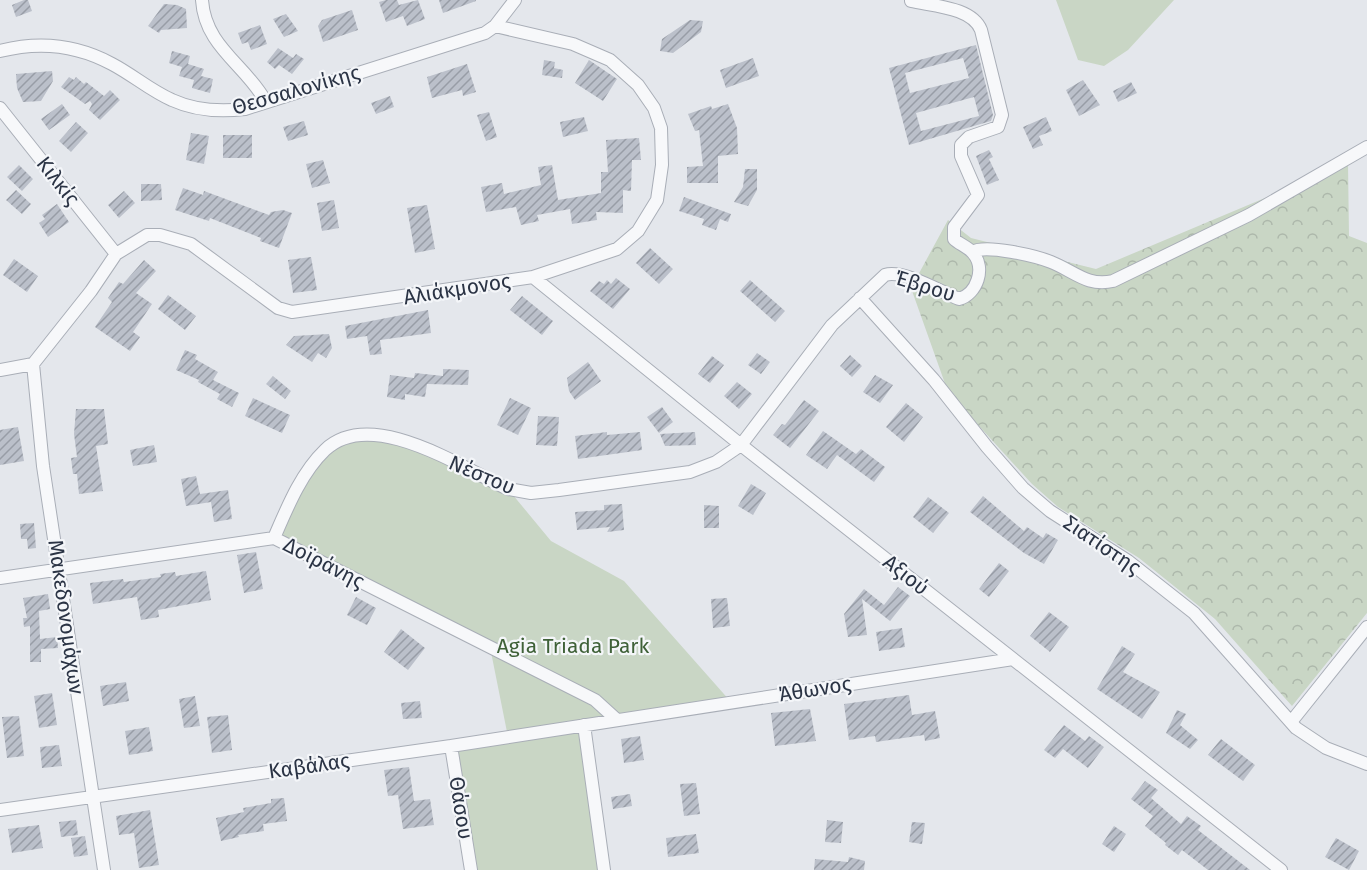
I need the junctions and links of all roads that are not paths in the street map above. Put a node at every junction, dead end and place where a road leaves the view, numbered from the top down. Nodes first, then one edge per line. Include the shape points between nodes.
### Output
1 (202, 0) edge
2 (515, 0) edge
3 (911, 1) edge
4 (495, 26) junction
5 (0, 51) edge
6 (266, 102) junction
7 (0, 108) edge
8 (1367, 147) edge
9 (972, 252) junction
10 (116, 254) junction
11 (533, 277) junction
12 (860, 297) junction
13 (33, 364) junction
14 (0, 370) edge
15 (741, 445) junction
16 (274, 538) junction
17 (59, 568) junction
18 (0, 578) edge
19 (1367, 627) edge
20 (1013, 658) junction
21 (617, 720) junction
22 (1291, 722) junction
23 (584, 725) junction
24 (451, 746) junction
25 (1367, 764) edge
26 (92, 797) junction
27 (0, 810) edge
28 (105, 870) edge
29 (471, 870) edge
30 (604, 870) edge
31 (1281, 870) edge

1 - 6 street via 204,18 216,42 255,84
2 - 4 street, Θεσσαλονίκης
3 - 9 street via 970,16 981,30 1002,120 994,130 969,137 962,145 962,156 978,195 954,227 954,239
4 - 6 street, Θεσσαλονίκης via 485,33
4 - 11 street, Αλιάκμονος via 573,44 610,60 638,85 654,108 661,128 662,165 657,200 639,231 617,249
5 - 6 street, Θεσσαλονίκης via 52,45 84,52 111,63 171,100 192,107 227,111
7 - 10 street, Κιλκίς
8 - 9 street via 1250,215 1105,283 1084,281 1046,260 984,247
9 - 12 street, Έβρου via 979,275 968,297 959,299 892,273
10 - 11 street, Αλιάκμονος via 147,236 175,238 190,244 278,308 292,312
10 - 13 street, Αλιάκμονος
11 - 15 street, Αξιού
12 - 15 street, Έβρου via 832,324
12 - 22 street, Σιατίστης via 1023,488 1050,511 1128,561 1194,613
13 - 14 street
13 - 17 street, Μακεδονομάχων
15 - 16 street, Νέστου via 716,462 690,472 531,493 508,489 401,438 380,434 351,438 328,447 318,458 291,499
15 - 20 street, Αξιού
16 - 17 street, Δοϊράνης
16 - 21 street, Δοϊράνης via 595,700
17 - 18 street, Δοϊράνης
17 - 26 street, Μακεδονομάχων
19 - 22 street
20 - 21 street, Άθωνος
20 - 31 street, Αξιού
21 - 23 street, Καβάλας
22 - 25 street, Σιατίστης via 1326,748
23 - 24 street, Καβάλας
23 - 30 street
24 - 26 street, Καβάλας
24 - 29 street, Θάσου
26 - 27 street, Καβάλας
26 - 28 street, Μακεδονομάχων

